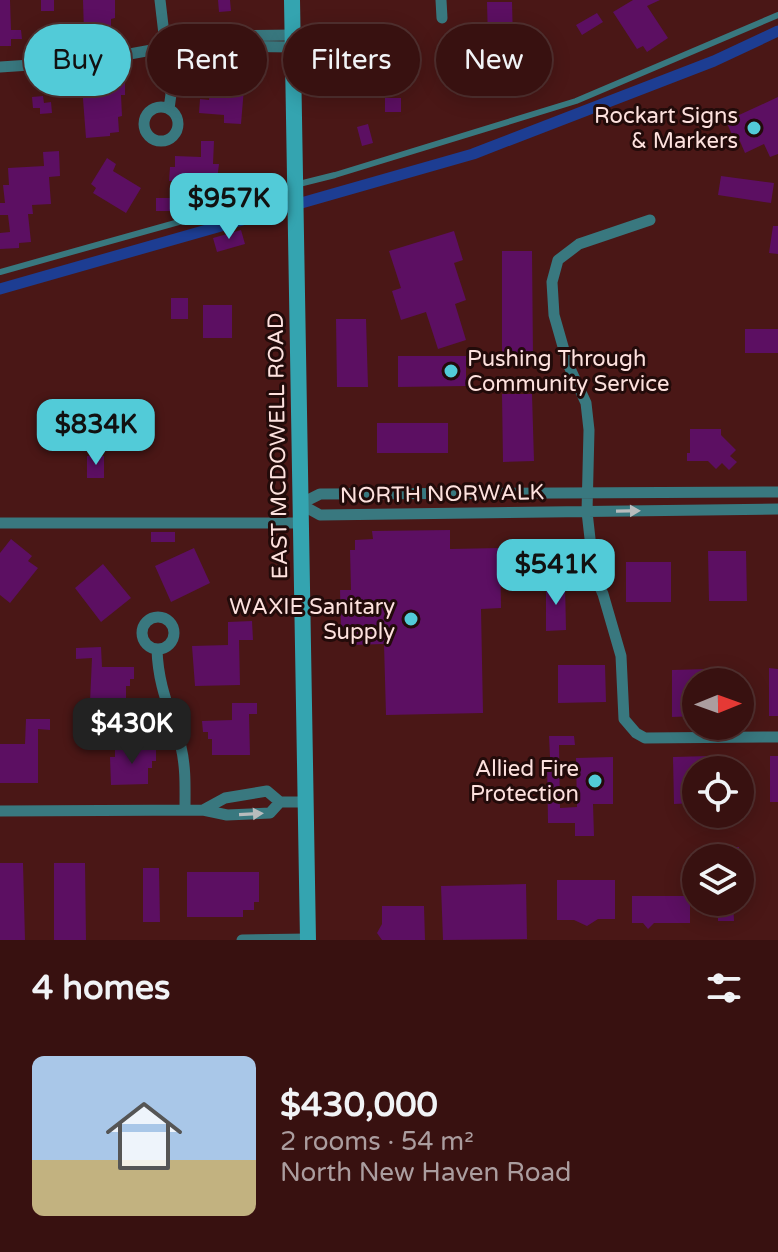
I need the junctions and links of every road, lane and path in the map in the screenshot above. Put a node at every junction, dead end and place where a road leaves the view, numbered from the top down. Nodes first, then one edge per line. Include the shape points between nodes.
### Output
1 (160, 0) edge
2 (292, 0) edge
3 (441, 0) edge
4 (778, 15) edge
5 (442, 18) dead end
6 (163, 24) edge
7 (293, 24) edge
8 (147, 52) edge
9 (0, 67) edge
10 (171, 96) edge
11 (294, 96) edge
12 (169, 109) dead end
13 (295, 187) junction
14 (650, 220) dead end
15 (0, 272) edge
16 (775, 492) edge
17 (588, 502) junction
18 (300, 504) junction
19 (776, 509) edge
20 (0, 523) edge
21 (301, 523) junction
22 (157, 649) dead end
23 (778, 737) edge
24 (280, 802) junction
25 (305, 802) junction
26 (185, 810) junction
27 (203, 810) junction
28 (0, 811) edge
29 (242, 940) edge
30 (308, 940) edge

1 - 6 street
2 - 7 main road, EAST MCDOWELL ROAD
3 - 5 street
4 - 13 lane via 576,101
8 - 9 street
10 - 12 street
11 - 13 main road, EAST MCDOWELL ROAD
13 - 15 lane
13 - 18 main road, EAST MCDOWELL ROAD
14 - 17 street via 579,244 558,260 552,282 554,315 586,403
16 - 17 street, NORTH NORWALK
16 - 19 street
17 - 18 street, NORTH NORWALK via 320,494
17 - 18 street, NORTH NORWALK via 320,515
17 -> 19 street, NORTH NORWALK
17 - 23 street via 594,574 621,656 624,719 645,738
18 - 21 main road, EAST MCDOWELL ROAD
20 - 21 street
21 - 25 main road, EAST MCDOWELL ROAD
22 - 26 street via 160,689 185,769
24 - 25 street
27 -> 24 street via 270,813
24 - 27 street via 267,791 225,798
25 - 30 main road, EAST MCDOWELL ROAD
26 - 27 street
26 - 28 street
29 - 30 street

